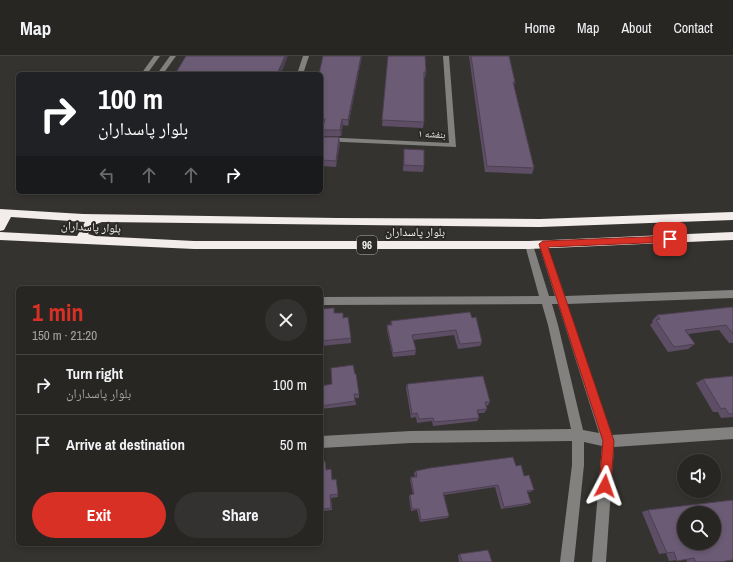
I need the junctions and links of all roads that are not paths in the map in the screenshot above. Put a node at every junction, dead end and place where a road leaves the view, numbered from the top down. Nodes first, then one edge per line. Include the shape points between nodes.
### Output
1 (157, 56) edge
2 (173, 56) edge
3 (306, 56) edge
4 (446, 56) edge
5 (145, 72) edge
6 (161, 72) edge
7 (301, 72) edge
8 (323, 139) edge
9 (0, 214) edge
10 (733, 216) edge
11 (106, 218) junction
12 (0, 228) edge
13 (0, 236) edge
14 (733, 236) edge
15 (95, 241) junction
16 (543, 244) junction
17 (529, 245) junction
18 (733, 294) edge
19 (323, 300) edge
20 (546, 300) junction
21 (561, 300) junction
22 (733, 433) edge
23 (578, 435) junction
24 (608, 441) junction
25 (323, 442) edge
26 (567, 562) edge
27 (598, 562) edge

1 - 5 street
2 - 6 street
3 - 7 street
4 - 8 street, بنفشه ۱ via 454,145
9 - 11 highway, بلوار پاسداران / 96
9 - 12 highway via 6,218
10 - 11 highway, بلوار پاسداران / 96 via 540,223
11 - 15 highway via 90,222 82,236
13 - 15 highway, بلوار پاسداران / 96
14 - 16 highway, بلوار پاسداران / 96
15 - 17 highway, بلوار پاسداران / 96 via 194,245
16 - 17 highway, بلوار پاسداران / 96
16 - 21 street
17 - 20 street
18 - 21 street
19 - 20 street
20 - 21 street
20 - 23 street
21 - 24 street
22 - 24 street
23 - 24 street
23 - 25 street via 411,437
23 - 26 street via 578,465
24 - 27 street

